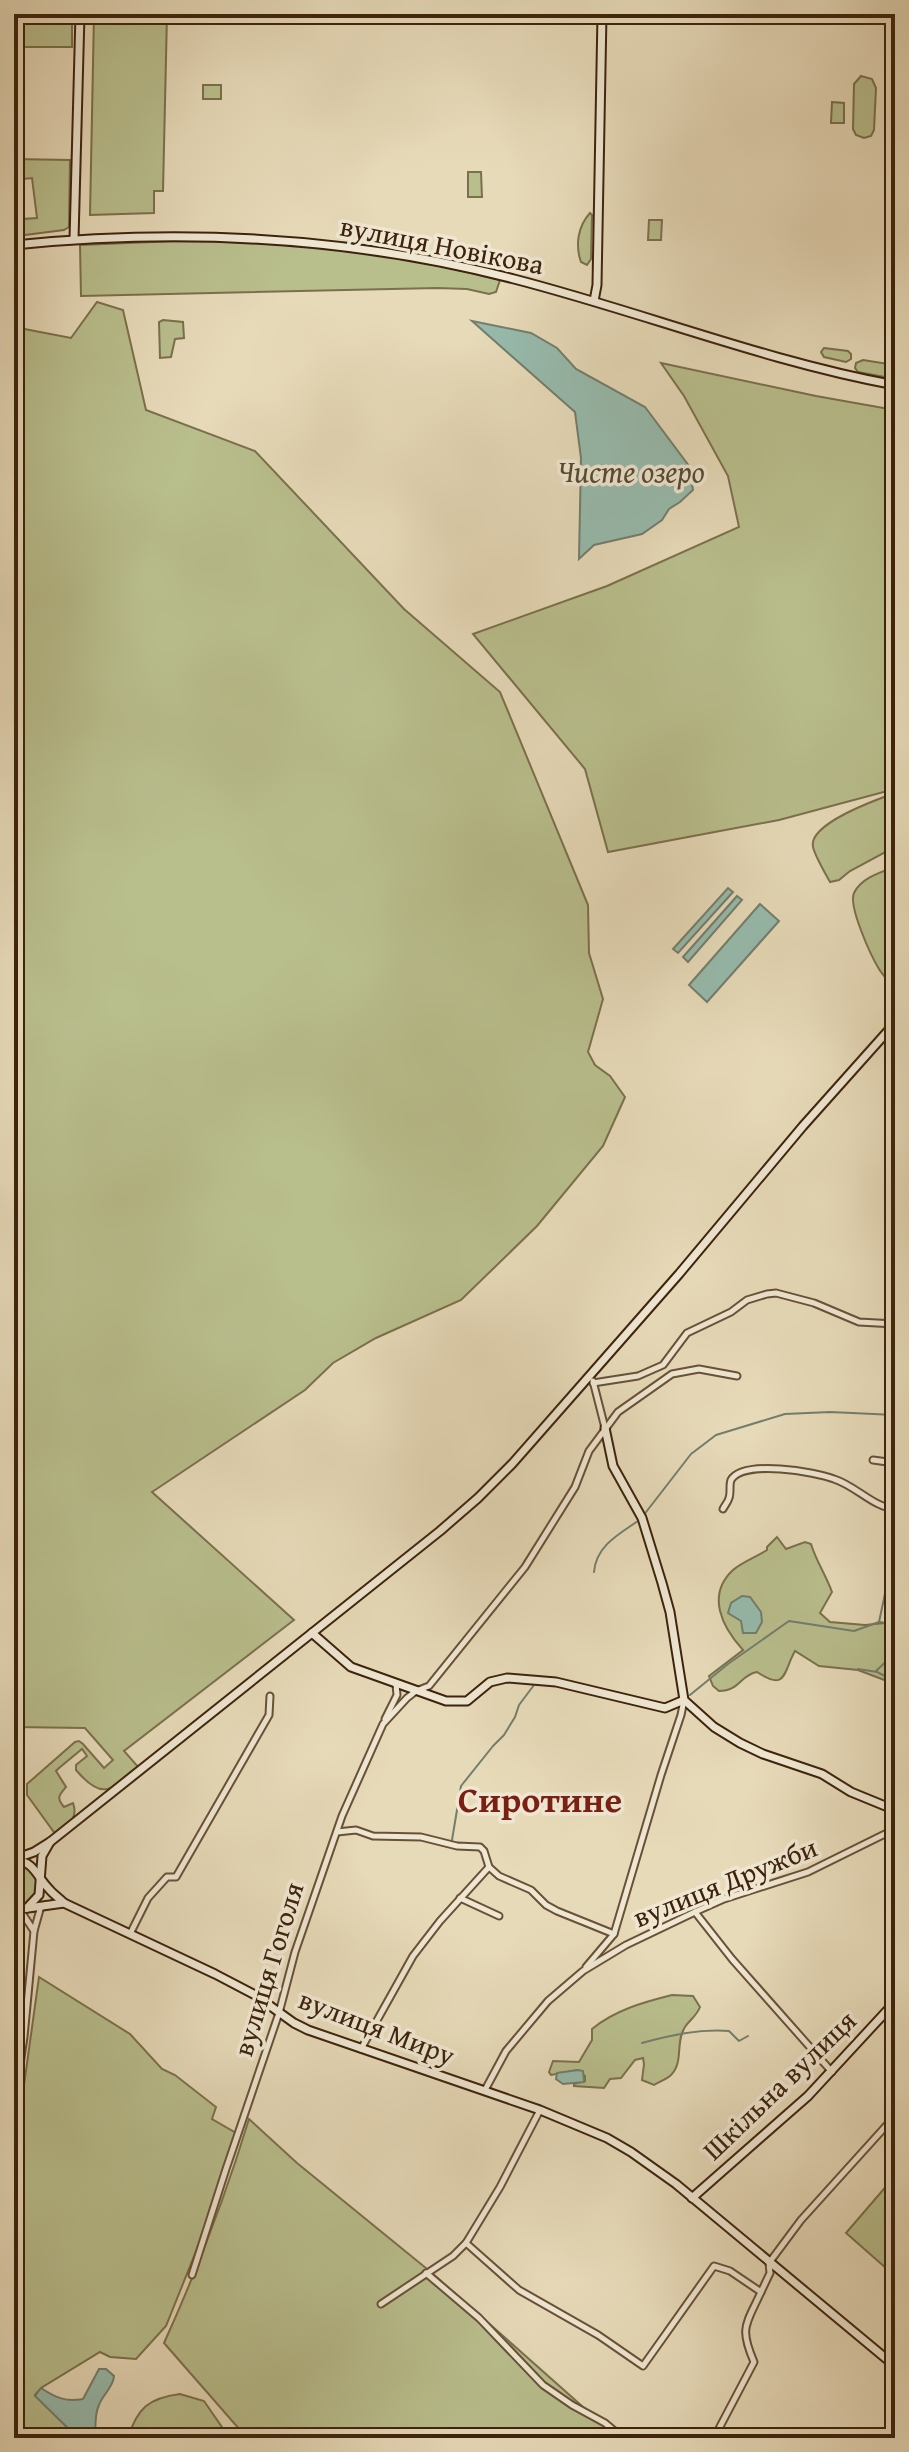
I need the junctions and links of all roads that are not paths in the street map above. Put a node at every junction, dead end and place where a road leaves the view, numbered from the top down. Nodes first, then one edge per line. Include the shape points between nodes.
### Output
1 (80, 14) edge
2 (602, 14) edge
3 (74, 239) junction
4 (14, 245) edge
5 (594, 301) junction
6 (895, 385) edge
7 (895, 1023) edge
8 (895, 1324) edge
9 (591, 1372) junction
10 (737, 1376) dead end
11 (593, 1383) junction
12 (605, 1428) junction
13 (873, 1460) dead end
14 (895, 1463) edge
15 (723, 1509) dead end
16 (895, 1509) edge
17 (312, 1633) junction
18 (396, 1683) junction
19 (416, 1691) junction
20 (270, 1696) dead end
21 (684, 1700) junction
22 (383, 1724) junction
23 (895, 1810) edge
24 (342, 1816) junction
25 (895, 1829) edge
26 (356, 1830) junction
27 (337, 1832) junction
28 (50, 1842) junction
29 (14, 1860) edge
30 (489, 1867) junction
31 (41, 1879) junction
32 (41, 1889) junction
33 (460, 1898) junction
34 (64, 1903) junction
35 (41, 1906) junction
36 (20, 1909) edge
37 (695, 1912) junction
38 (499, 1916) dead end
39 (34, 1931) junction
40 (130, 1934) junction
41 (614, 1934) junction
42 (583, 1971) junction
43 (895, 2002) edge
44 (279, 2013) junction
45 (361, 2049) junction
46 (832, 2073) junction
47 (485, 2090) junction
48 (14, 2105) edge
49 (540, 2110) junction
50 (895, 2116) edge
51 (692, 2198) junction
52 (466, 2243) junction
53 (769, 2263) junction
54 (426, 2273) junction
55 (192, 2275) dead end
56 (761, 2292) junction
57 (381, 2304) dead end
58 (895, 2366) edge
59 (623, 2438) edge
60 (714, 2438) edge

1 - 3 street
2 - 5 street
3 - 4 street, вулиця Новікова
3 - 5 street, вулиця Новікова via 166,235 341,245 511,278
5 - 6 street, вулиця Новікова via 766,354
7 - 9 street
8 - 11 street via 859,1322 802,1300 760,1295 687,1333 663,1365 638,1376
9 - 11 street
9 - 17 street via 478,1498
10 - 12 street, вулиця Гоголя via 699,1369 672,1374 618,1412
11 - 12 street
12 - 19 street, вулиця Гоголя via 525,1567 429,1686
12 - 21 street via 613,1466 642,1518 666,1597
13 - 14 street
15 - 16 street via 734,1476 758,1468 835,1479 884,1508
17 - 18 street via 351,1667
17 - 28 street
18 - 19 street
18 - 22 street via 397,1695
19 - 21 street via 446,1701 467,1701 490,1682 507,1678 665,1708
19 - 22 street, вулиця Гоголя
20 - 40 street via 269,1715 202,1835 176,1877 167,1877 148,1898
21 - 23 street via 740,1743 822,1774
21 - 41 street
22 - 24 street, вулиця Гоголя
24 - 26 street
24 - 27 street, вулиця Гоголя
25 - 37 street, вулиця Дружби via 808,1872
26 - 27 street
26 - 30 street via 480,1847
27 - 44 street, вулиця Гоголя
28 - 29 street
28 - 31 street via 42,1856
29 - 31 street via 32,1865
30 - 33 street
30 - 41 street via 557,1911
31 - 32 street
31 - 34 street
32 - 35 street
32 - 36 street via 35,1901
33 - 38 street
33 - 45 street via 413,1956
34 - 35 street
34 - 40 street, вулиця Миру
35 - 36 street
35 - 39 street
36 - 39 street
37 - 42 street, вулиця Дружби
37 - 46 street
39 - 48 street
40 - 44 street, вулиця Миру via 255,1995
41 - 42 street
42 - 47 street, вулиця Дружби via 548,2001 506,2051
43 - 46 street, Шкільна вулиця
44 - 45 street, вулиця Миру
44 - 55 street, вулиця Гоголя
45 - 47 street, вулиця Миру
46 - 51 street, Шкільна вулиця
47 - 49 street, вулиця Миру
49 - 51 street, вулиця Миру via 607,2138
49 - 52 street
50 - 53 street
51 - 53 street
52 - 54 street
52 - 56 street via 519,2290 643,2366 714,2266
53 - 56 street
53 - 58 street
54 - 57 street
54 - 59 street via 472,2311 543,2385
56 - 60 street via 745,2326 754,2362

